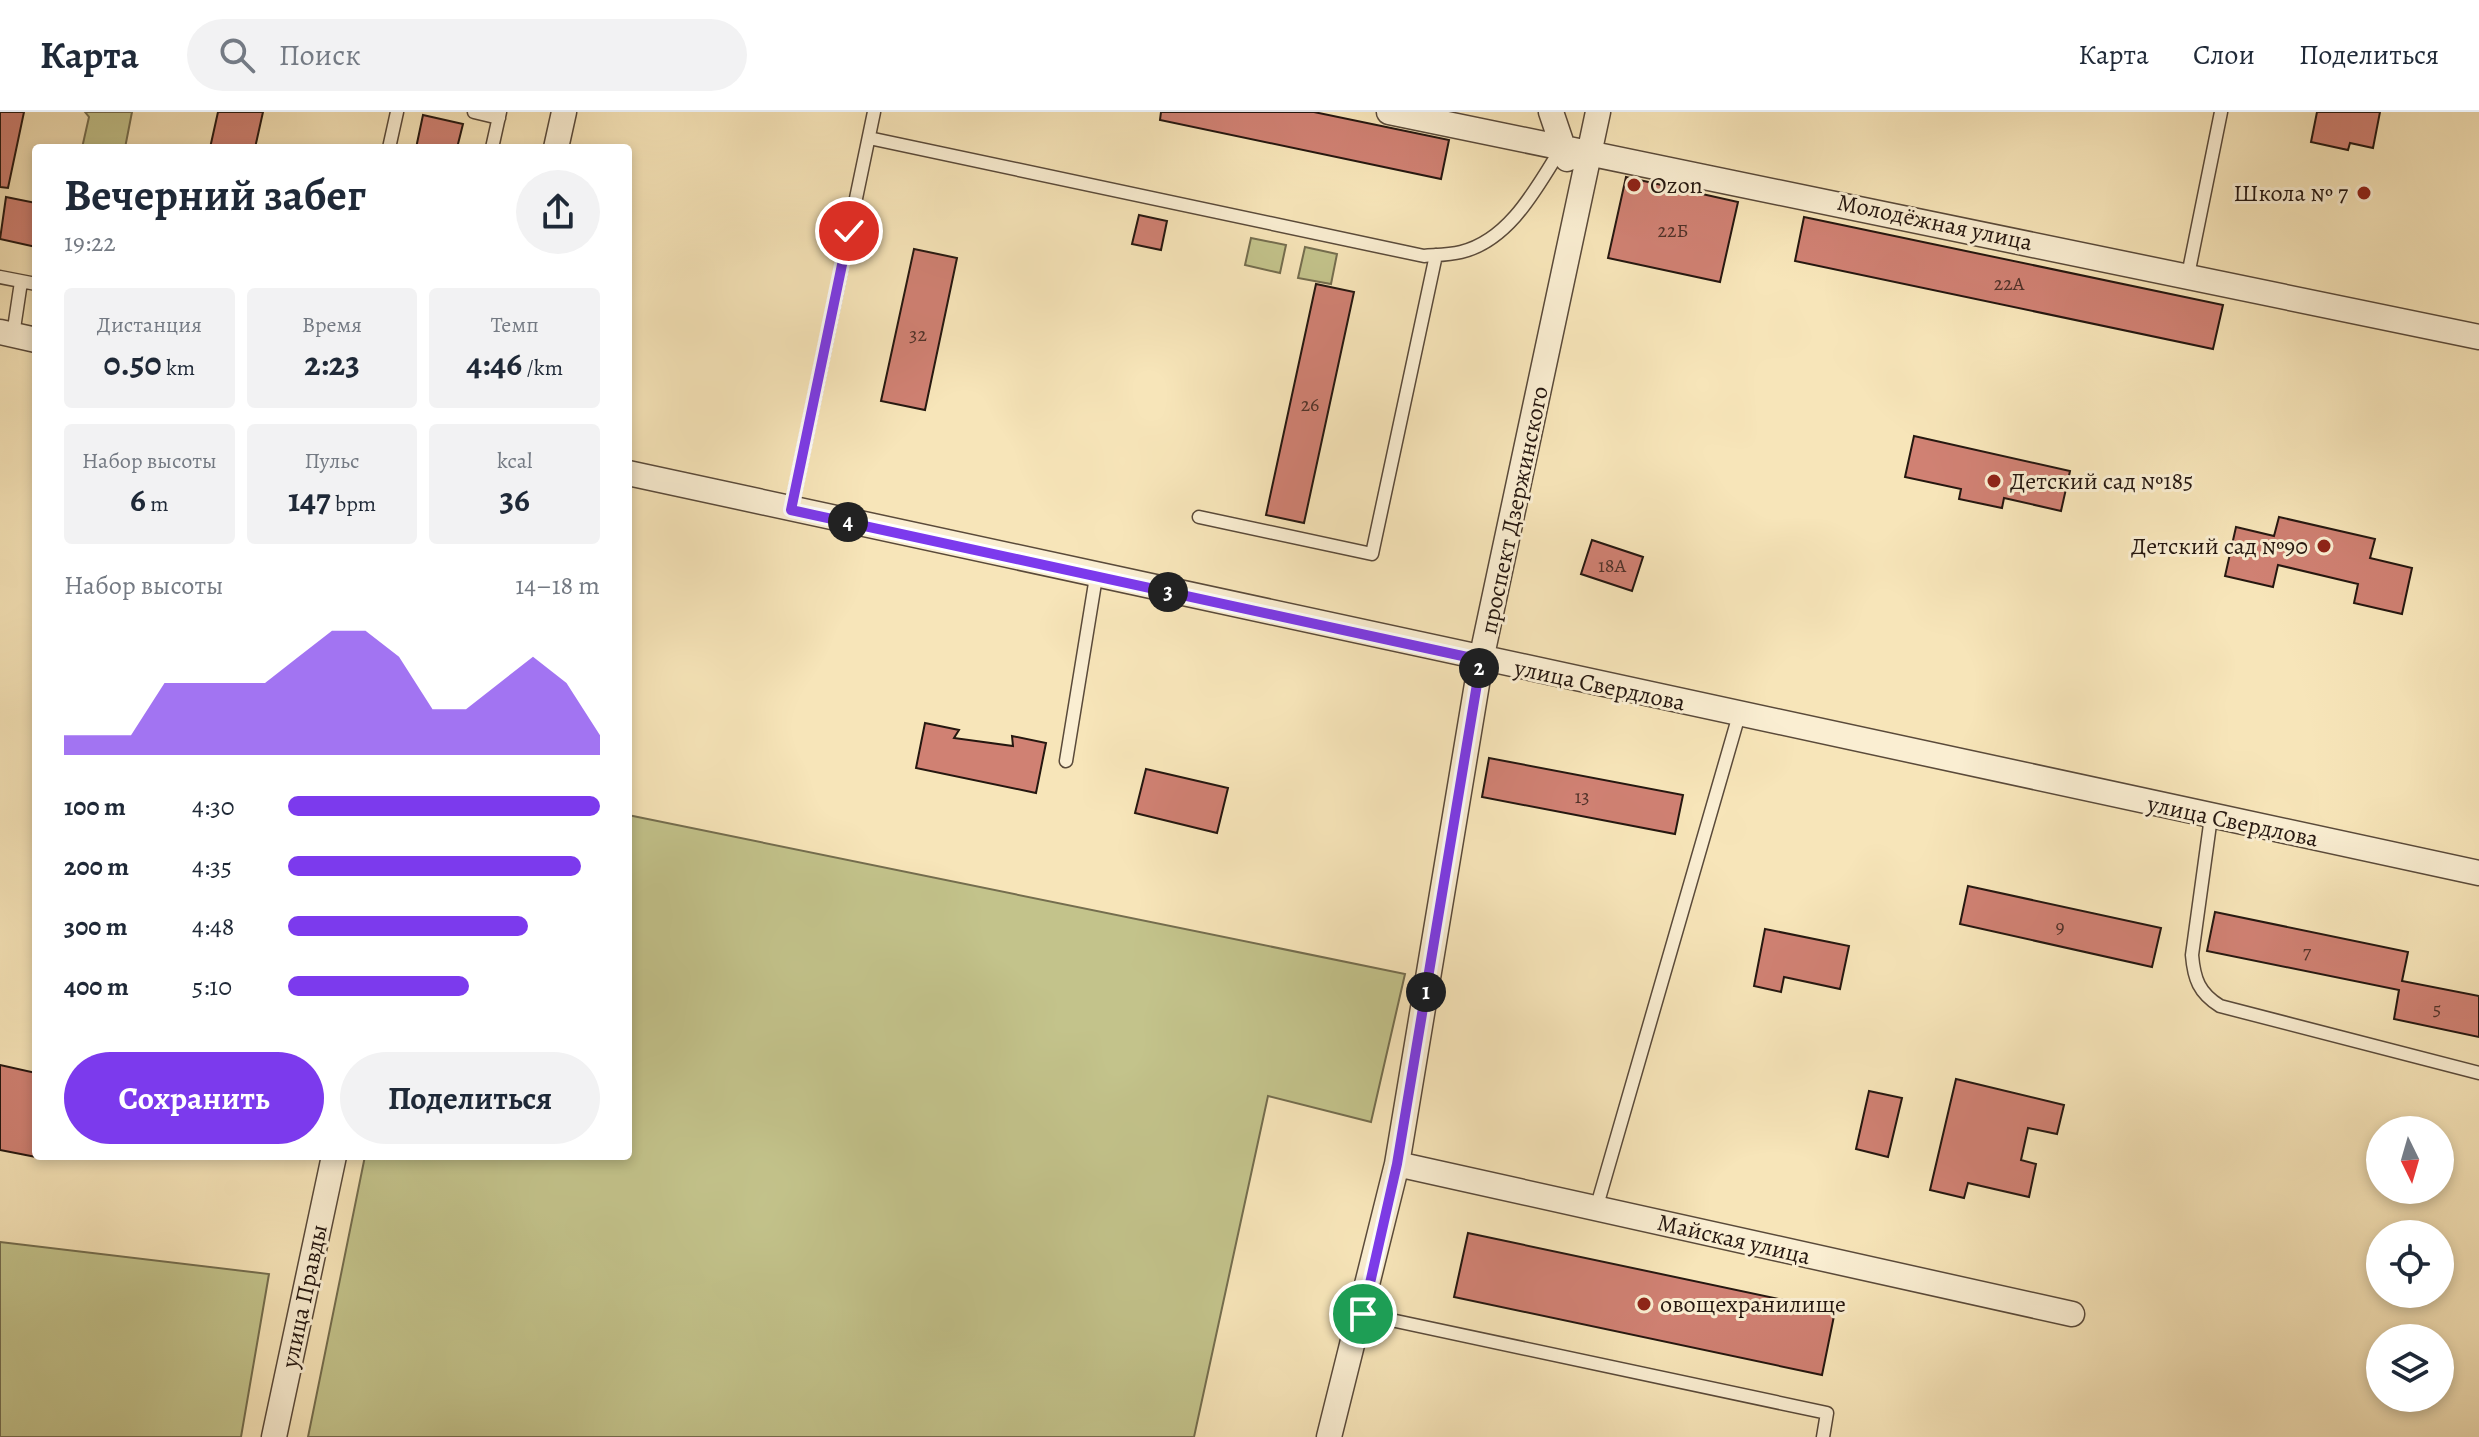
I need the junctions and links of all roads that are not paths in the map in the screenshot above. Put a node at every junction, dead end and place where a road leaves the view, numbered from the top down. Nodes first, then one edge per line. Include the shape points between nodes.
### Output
1 (397, 112) edge
2 (474, 112) edge
3 (564, 112) edge
4 (874, 112) edge
5 (1389, 112) edge
6 (1551, 112) edge
7 (1598, 112) edge
8 (2221, 112) edge
9 (500, 115) edge
10 (869, 138) junction
11 (390, 144) edge
12 (493, 144) edge
13 (557, 144) edge
14 (1562, 147) junction
15 (1590, 151) junction
16 (1582, 195) junction
17 (1436, 255) junction
18 (2188, 275) junction
19 (0, 277) edge
20 (21, 282) junction
21 (32, 283) edge
22 (16, 336) edge
23 (2479, 337) edge
24 (632, 474) edge
25 (791, 510) junction
26 (1199, 517) dead end
27 (1096, 577) junction
28 (1481, 660) junction
29 (1739, 715) junction
30 (1066, 761) dead end
31 (2211, 817) junction
32 (2479, 873) edge
33 (2479, 1073) edge
34 (333, 1160) edge
35 (1397, 1164) junction
36 (1596, 1209) junction
37 (1363, 1314) junction
38 (2072, 1314) dead end
39 (274, 1437) edge
40 (1329, 1437) edge
41 (1823, 1437) edge

1 - 11 lane
2 - 9 lane
3 - 13 street
4 - 10 lane
5 - 14 street, Молодёжная улица
6 - 14 street
7 - 15 street, проспект Дзержинского
8 - 18 lane
9 - 12 lane
10 - 17 lane
10 - 25 lane
14 - 15 street, Молодёжная улица
14 - 16 street
14 - 17 lane via 1496,237 1461,252
15 - 16 street, проспект Дзержинского
15 - 18 street, Молодёжная улица
16 - 28 street, проспект Дзержинского
17 - 26 lane via 1372,554
18 - 23 street, Молодёжная улица
19 - 20 lane
20 - 21 lane
20 - 22 lane
24 - 25 street, улица Свердлова
25 - 27 street, улица Свердлова
27 - 28 street, улица Свердлова
27 - 30 lane
28 - 29 street, улица Свердлова
28 - 35 street, проспект Дзержинского
29 - 31 street, улица Свердлова
29 - 36 lane
31 - 32 street, улица Свердлова
31 - 33 lane via 2192,955 2204,996 2220,1006
34 - 39 street, улица Правды
35 - 36 street, Майская улица
35 - 37 street, проспект Дзержинского
36 - 38 street, Майская улица
37 - 40 street, проспект Дзержинского
37 - 41 lane via 1827,1413

